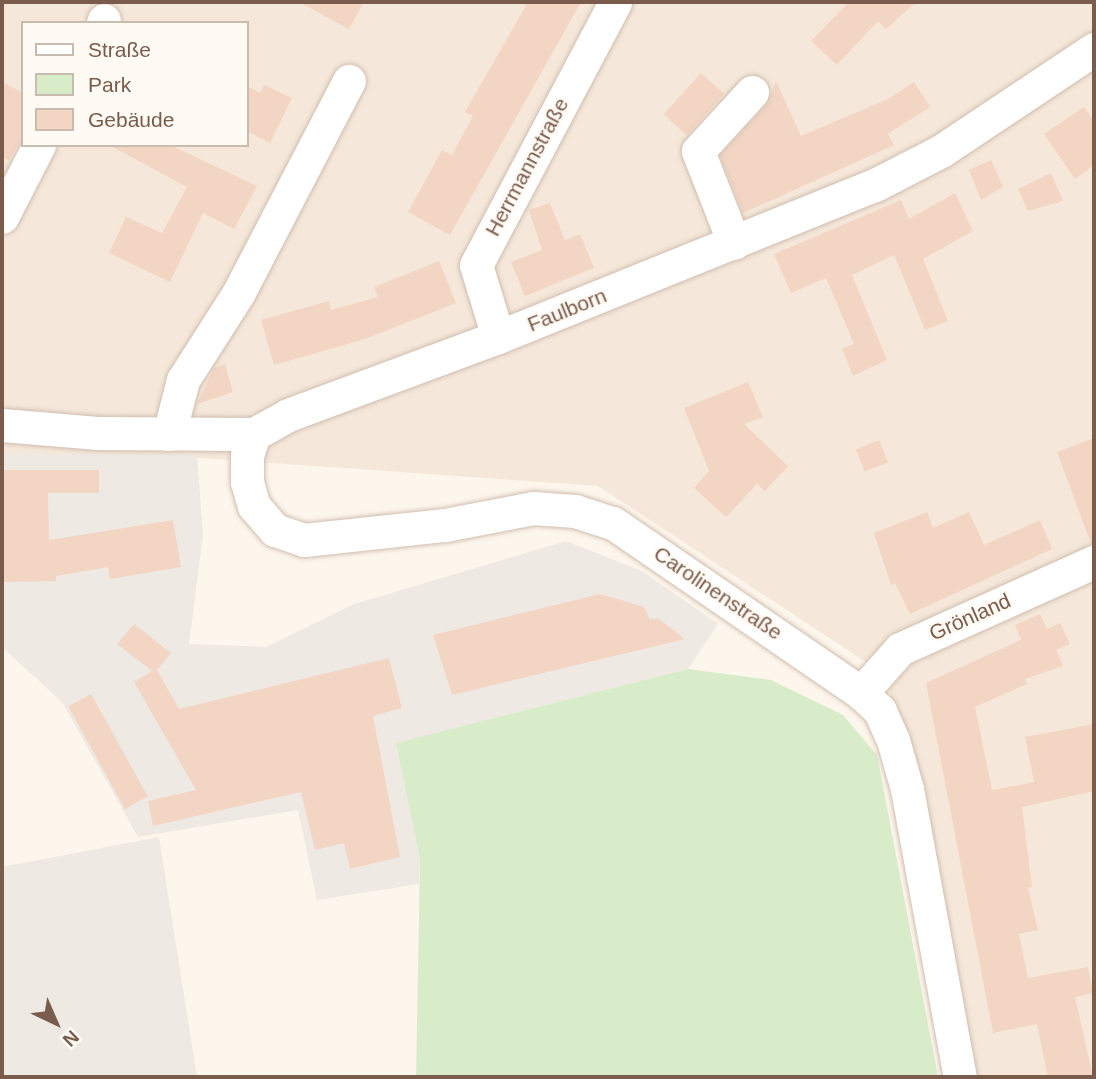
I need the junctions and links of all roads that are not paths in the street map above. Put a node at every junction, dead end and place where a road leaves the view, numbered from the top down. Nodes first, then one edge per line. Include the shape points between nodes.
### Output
1 (615, 2) edge
2 (1094, 49) edge
3 (349, 81) dead end
4 (752, 92) dead end
5 (38, 147) edge
6 (2, 217) edge
7 (734, 243) junction
8 (498, 337) junction
9 (2, 425) edge
10 (169, 434) junction
11 (254, 434) junction
12 (1094, 562) edge
13 (861, 694) junction
14 (960, 1077) edge

1 - 8 street, Herrmannstraße via 476,265
2 - 7 street, Faulborn via 941,151 875,185
3 - 10 street via 239,292 183,380
4 - 7 street via 698,150
5 - 6 street
7 - 8 street, Faulborn
8 - 11 street, Faulborn via 288,415
9 - 10 street, Faulborn
10 - 11 street, Faulborn
11 - 13 street, Carolinenstraße via 247,455 247,482 254,506 275,530 304,540 445,525 533,508 575,511 613,523
12 - 13 street, Grönland via 900,649
13 - 14 street, Carolinenstraße via 880,711 903,777

